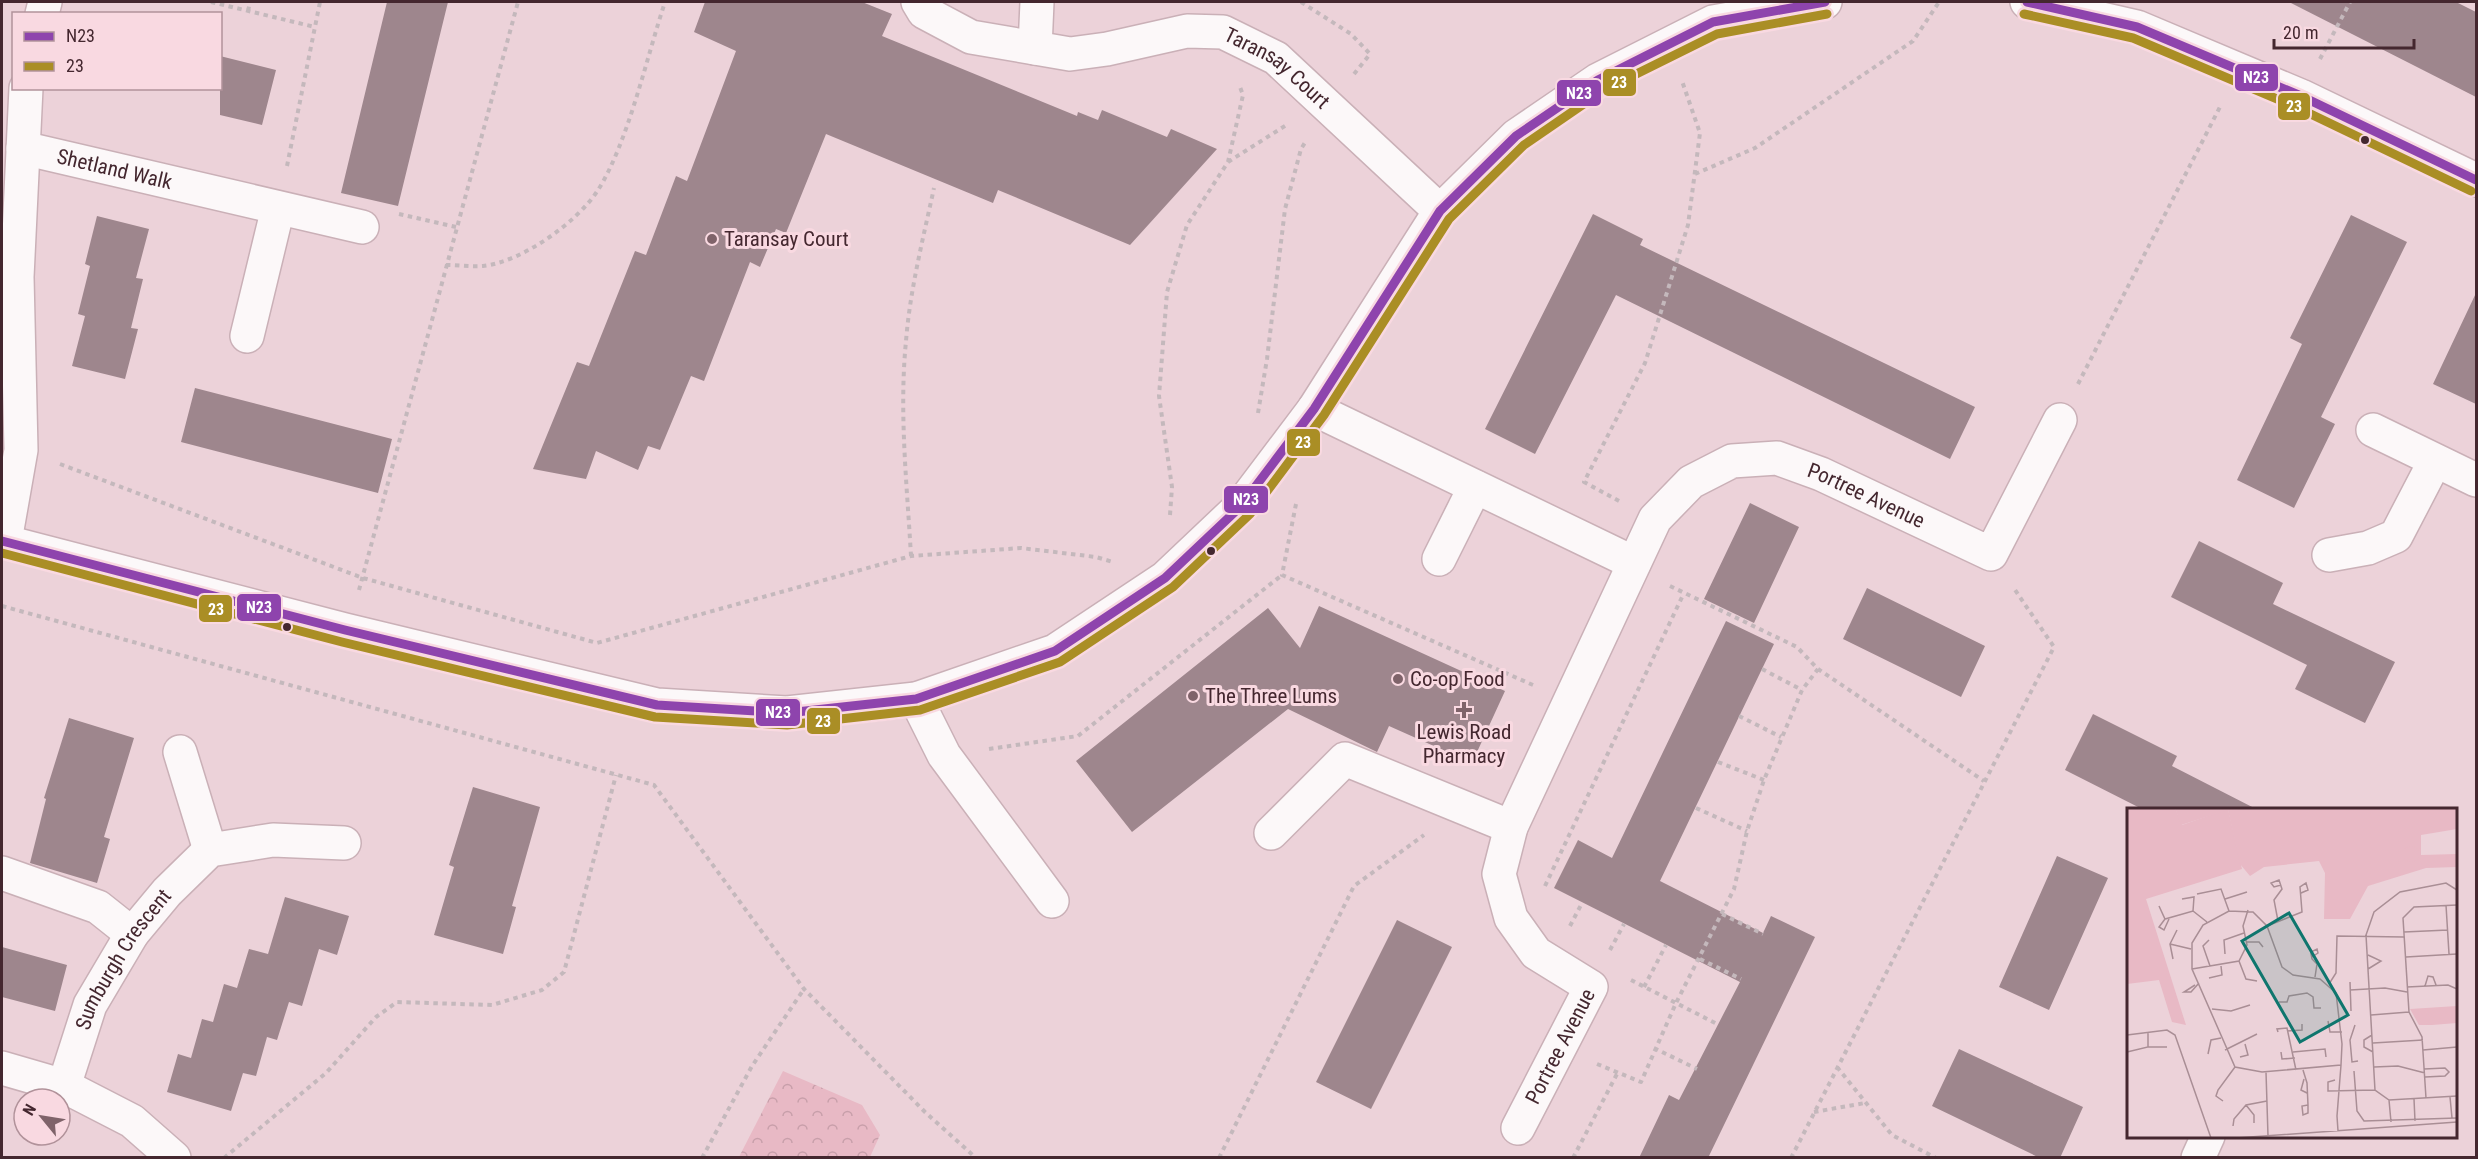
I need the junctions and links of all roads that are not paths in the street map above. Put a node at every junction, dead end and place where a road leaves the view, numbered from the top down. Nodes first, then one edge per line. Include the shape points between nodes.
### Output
1 (918, 2) edge
2 (1037, 2) edge
3 (1825, 2) edge
4 (2027, 2) edge
5 (1709, 12) edge
6 (1035, 48) junction
7 (26, 90) edge
8 (23, 148) junction
9 (2476, 180) edge
10 (278, 208) junction
11 (1440, 211) junction
12 (362, 227) road end
13 (9, 276) edge
14 (247, 336) dead end
15 (1314, 409) junction
16 (2060, 420) road end
17 (2373, 430) dead end
18 (2436, 461) junction
19 (2476, 480) edge
20 (1475, 487) junction
21 (3, 541) edge
22 (2329, 555) dead end
23 (1439, 559) dead end
24 (1634, 563) junction
25 (916, 699) junction
26 (180, 752) dead end
27 (1511, 827) junction
28 (1271, 832) dead end
29 (344, 843) dead end
30 (210, 850) junction
31 (2, 873) edge
32 (1052, 901) dead end
33 (132, 934) junction
34 (2, 1068) edge
35 (64, 1086) junction
36 (1518, 1128) dead end
37 (2208, 1138) edge
38 (174, 1158) edge
39 (2198, 1158) edge

1 - 6 street, Taransay Court via 924,12 971,37
2 - 6 street
3 - 5 street
4 - 9 street via 2137,27 2301,96
5 - 11 street via 1665,46 1598,80 1516,136
6 - 11 street, Taransay Court via 1070,54 1187,31 1223,32 1276,58
7 - 8 street
8 - 10 street, Shetland Walk
8 - 13 street
10 - 12 street, Shetland Walk
10 - 14 street
11 - 15 street
13 - 21 street via 21,450
15 - 20 street
15 - 25 street via 1240,507 1165,578 1054,651
16 - 24 street, Portree Avenue via 1991,554 1821,474 1777,458 1732,462 1691,482 1655,519
17 - 18 street
18 - 19 street
18 - 22 street via 2396,536 2368,548
20 - 23 street
20 - 24 street
21 - 25 street via 345,630 657,705 788,712
24 - 27 street, Portree Avenue
25 - 32 street via 944,755
26 - 30 street
27 - 28 street via 1345,759
27 - 36 street, Portree Avenue via 1499,874 1511,918 1536,953 1591,987
29 - 30 street via 273,840
30 - 33 street, Sumburgh Crescent
31 - 33 street via 98,907
33 - 35 street, Sumburgh Crescent via 90,1005
34 - 35 street
35 - 38 street via 132,1121
37 - 39 street

